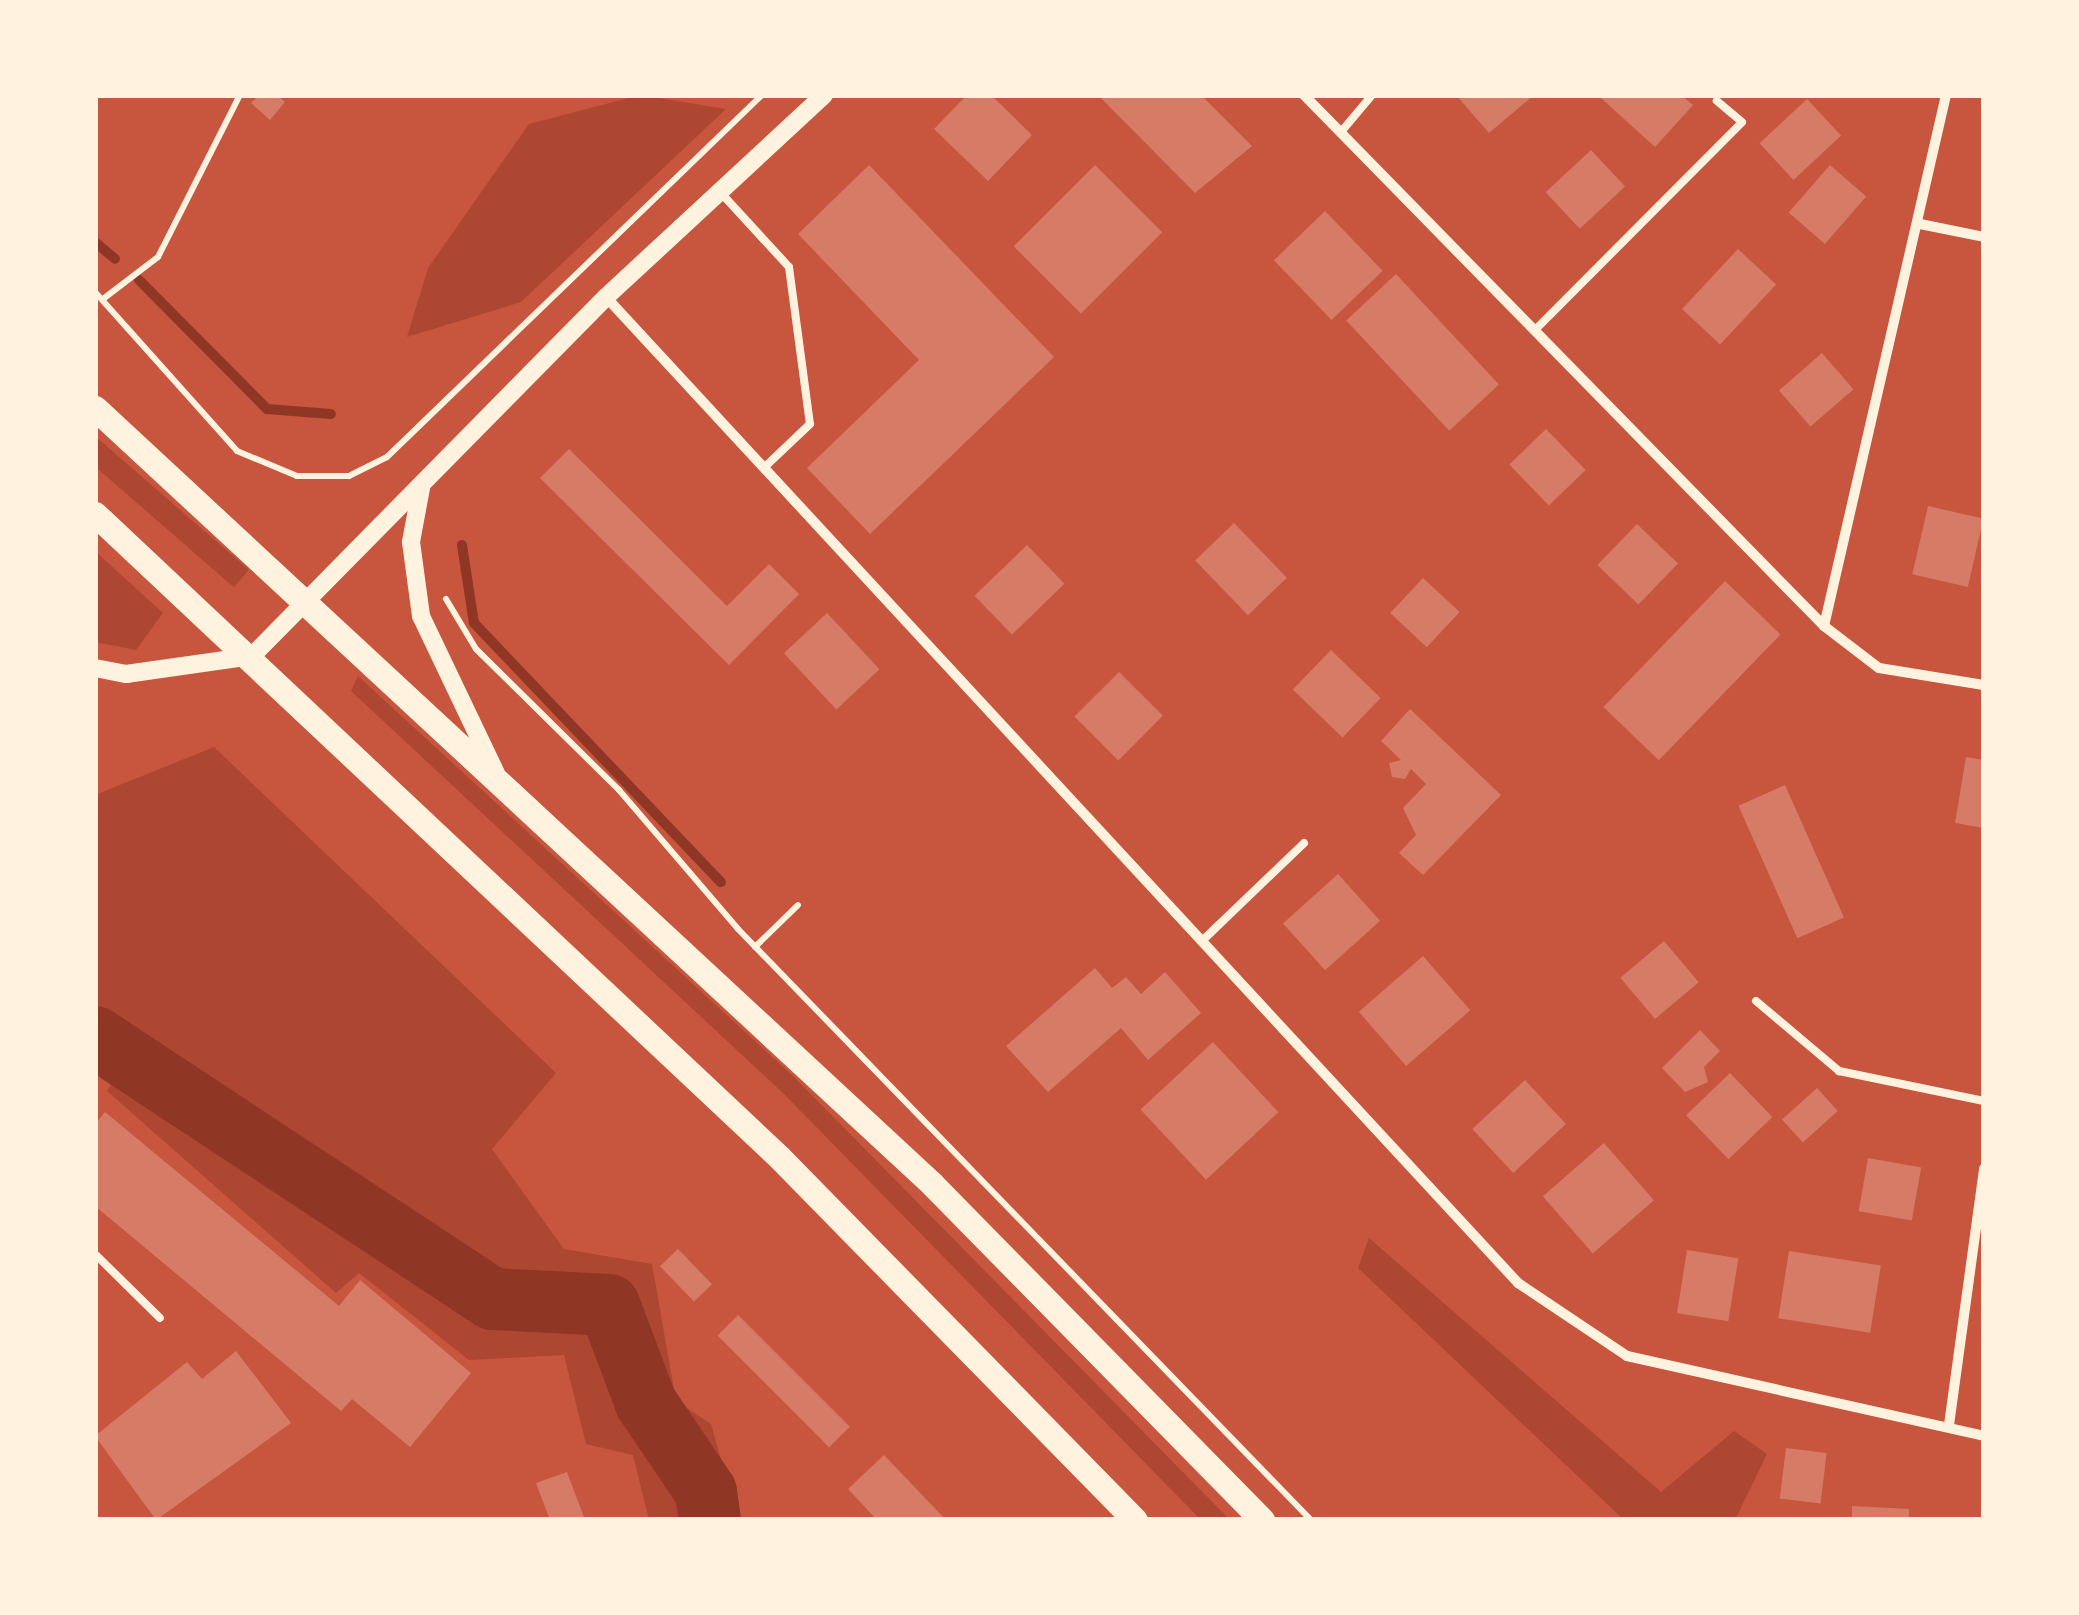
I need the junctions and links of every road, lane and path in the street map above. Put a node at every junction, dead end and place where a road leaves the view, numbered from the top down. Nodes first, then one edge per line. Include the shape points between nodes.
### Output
1 (240, 95) edge
2 (762, 95) edge
3 (824, 95) edge
4 (1304, 95) edge
5 (1372, 95) edge
6 (1946, 95) edge
7 (1717, 101) dead end
8 (1341, 132) junction
9 (718, 190) junction
10 (1920, 224) junction
11 (1984, 237) edge
12 (95, 292) edge
13 (606, 297) junction
14 (103, 299) junction
15 (1535, 330) junction
16 (95, 408) edge
17 (767, 465) junction
18 (422, 488) junction
19 (95, 514) edge
20 (441, 580) dead end
21 (309, 600) junction
22 (1824, 626) junction
23 (252, 656) junction
24 (95, 668) edge
25 (1984, 685) edge
26 (501, 782) junction
27 (1304, 843) dead end
28 (798, 905) dead end
29 (1203, 940) junction
30 (755, 947) junction
31 (1756, 1000) dead end
32 (1984, 1102) edge
33 (1984, 1168) edge
34 (95, 1254) edge
35 (160, 1318) dead end
36 (1949, 1425) junction
37 (1984, 1436) edge
38 (1134, 1520) edge
39 (1262, 1520) edge
40 (1312, 1520) edge

1 - 14 path via 158,257
2 - 14 path via 387,457 349,476 297,476 237,451
3 - 9 street
4 - 8 street
5 - 8 lane
6 - 10 street
7 - 15 lane via 1742,122
8 - 15 street
9 - 13 street
9 - 17 lane via 789,267 810,424
10 - 11 street
10 - 22 street
12 - 14 path
13 - 17 street
13 - 18 street
15 - 22 street
16 - 21 main road
17 - 29 street
18 - 21 street
18 - 26 street via 411,542 421,616
19 - 23 main road
20 - 30 path via 476,650 618,790
21 - 23 street
21 - 26 main road
22 - 25 street via 1879,668
23 - 24 street via 126,674
23 - 38 main road via 779,1157
26 - 39 main road via 932,1184
27 - 29 lane
28 - 30 path
29 - 36 street via 1518,1283 1627,1356
30 - 40 path
31 - 32 lane via 1839,1071
33 - 36 street
34 - 35 lane
36 - 37 street

